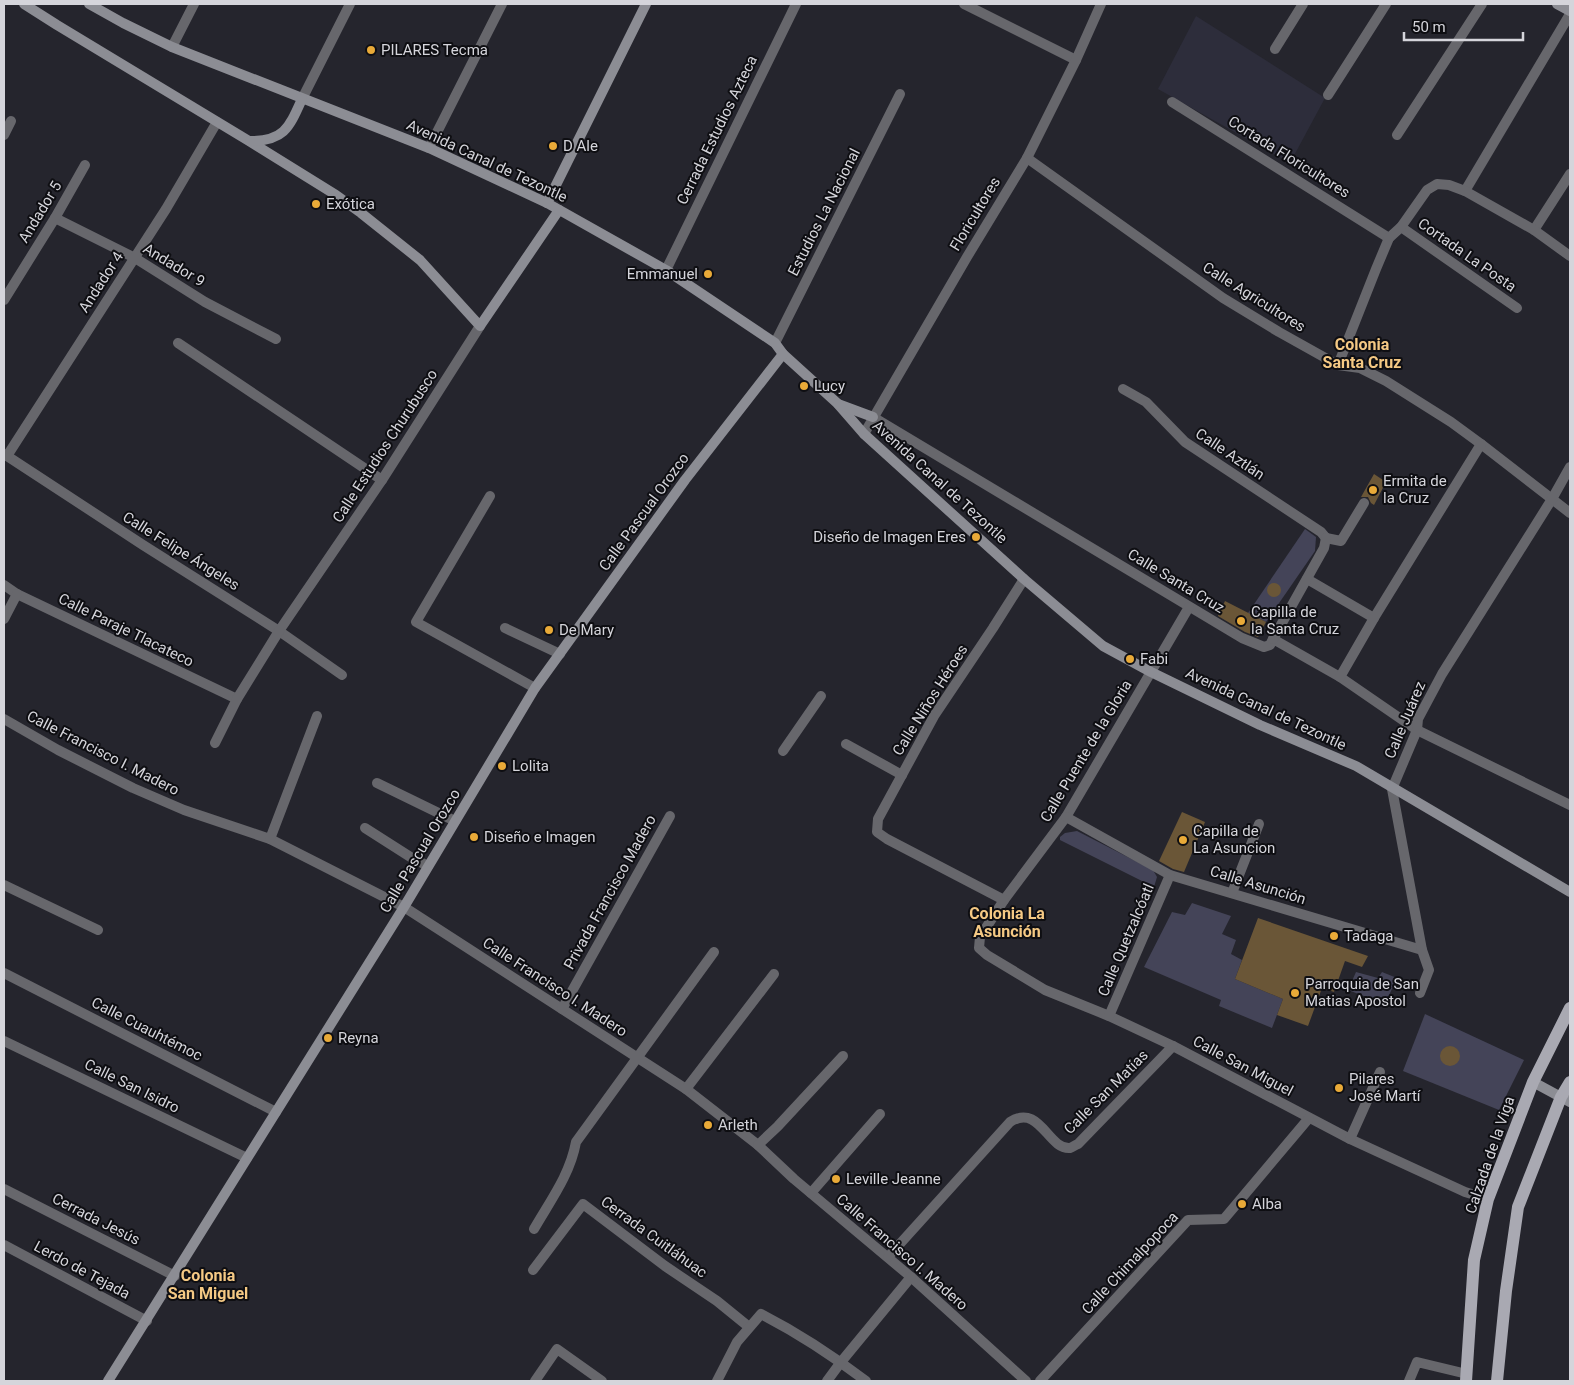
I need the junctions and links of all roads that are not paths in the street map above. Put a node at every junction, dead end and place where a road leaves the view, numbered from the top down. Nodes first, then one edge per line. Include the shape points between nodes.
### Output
1 (17, 4) edge
2 (24, 4) edge
3 (89, 4) edge
4 (194, 4) edge
5 (350, 4) edge
6 (502, 4) edge
7 (646, 4) edge
8 (796, 4) edge
9 (964, 4) edge
10 (1101, 4) edge
11 (1303, 4) edge
12 (1386, 4) edge
13 (1482, 4) edge
14 (1557, 4) edge
15 (34, 11) junction
16 (1570, 12) edge
17 (172, 47) junction
18 (1275, 49) dead end
19 (1076, 60) junction
20 (900, 94) dead end
21 (1328, 95) dead end
22 (302, 99) junction
23 (1172, 102) dead end
24 (11, 121) dead end
25 (218, 122) junction
26 (4, 135) edge
27 (1397, 135) dead end
28 (248, 141) junction
29 (429, 148) junction
30 (1027, 158) junction
31 (85, 165) dead end
32 (1570, 174) edge
33 (1465, 191) junction
34 (547, 203) junction
35 (559, 210) junction
36 (55, 218) junction
37 (1401, 227) junction
38 (1534, 230) junction
39 (1390, 238) junction
40 (1570, 256) edge
41 (134, 258) junction
42 (666, 270) junction
43 (4, 300) edge
44 (1517, 308) dead end
45 (480, 326) junction
46 (276, 339) dead end
47 (178, 343) dead end
48 (775, 343) junction
49 (783, 354) junction
50 (1338, 365) junction
51 (1123, 389) dead end
52 (837, 404) junction
53 (873, 417) junction
54 (864, 434) junction
55 (1481, 444) junction
56 (6, 455) edge
57 (1570, 467) edge
58 (382, 480) junction
59 (490, 496) dead end
60 (1552, 499) junction
61 (1364, 503) dead end
62 (1570, 513) edge
63 (1326, 538) junction
64 (1024, 579) junction
65 (1307, 579) junction
66 (4, 585) edge
67 (17, 594) junction
68 (1189, 607) junction
69 (1374, 618) junction
70 (4, 619) edge
71 (505, 628) dead end
72 (279, 631) junction
73 (1273, 639) junction
74 (560, 654) junction
75 (1151, 672) junction
76 (342, 675) dead end
77 (1340, 677) junction
78 (535, 688) junction
79 (821, 696) dead end
80 (236, 699) junction
81 (317, 716) dead end
82 (4, 719) edge
83 (1417, 730) junction
84 (215, 743) dead end
85 (846, 744) dead end
86 (783, 752) dead end
87 (902, 775) junction
88 (377, 783) dead end
89 (1392, 789) junction
90 (1570, 805) edge
91 (670, 816) dead end
92 (1066, 817) junction
93 (454, 821) junction
94 (1259, 824) dead end
95 (365, 828) dead end
96 (270, 839) junction
97 (428, 866) junction
98 (1170, 875) junction
99 (4, 885) edge
100 (1570, 892) edge
101 (1232, 893) junction
102 (1004, 900) junction
103 (404, 907) junction
104 (98, 930) dead end
105 (1422, 950) junction
106 (714, 952) dead end
107 (987, 955) joint
108 (4, 973) edge
109 (774, 974) dead end
110 (1420, 993) dead end
111 (1570, 1008) edge
112 (562, 1010) junction
113 (1109, 1016) junction
114 (4, 1040) edge
115 (1173, 1046) junction
116 (844, 1056) dead end
117 (638, 1058) junction
118 (1380, 1072) dead end
119 (1533, 1082) junction
120 (1570, 1082) edge
121 (686, 1089) junction
122 (1566, 1100) edge
123 (276, 1112) junction
124 (880, 1114) dead end
125 (1309, 1118) junction
126 (1350, 1139) junction
127 (758, 1145) junction
128 (247, 1158) junction
129 (4, 1189) edge
130 (811, 1193) junction
131 (1488, 1199) junction
132 (534, 1230) dead end
133 (4, 1245) edge
134 (888, 1257) junction
135 (533, 1270) dead end
136 (174, 1276) junction
137 (911, 1277) junction
138 (147, 1321) junction
139 (749, 1327) junction
140 (841, 1362) junction
141 (1466, 1378) edge
142 (108, 1381) edge
143 (535, 1381) edge
144 (602, 1381) edge
145 (716, 1381) edge
146 (827, 1381) edge
147 (866, 1381) edge
148 (1026, 1381) edge
149 (1040, 1381) edge
150 (1409, 1381) edge
151 (1497, 1381) edge

1 - 15 street
2 - 15 street
3 - 17 street, Avenida Canal de Tezontle
4 - 17 street
5 - 22 street
6 - 29 street
7 - 34 street
8 - 42 street, Cerrada Estudios Azteca
9 - 19 street
10 - 19 street, Floricultores
11 - 18 street
12 - 21 street
13 - 27 street
14 - 16 street
15 - 25 street
16 - 33 street
17 - 22 street, Avenida Canal de Tezontle
19 - 30 street, Floricultores
20 - 48 street, Estudios La Nacional
22 - 28 street via 288,127 279,135 265,141
22 - 29 street, Avenida Canal de Tezontle
23 - 39 street, Cortada Floricultores
24 - 26 street
25 - 28 street
25 - 41 street, Andador 4
28 - 45 street via 369,219 420,260
29 - 34 street, Avenida Canal de Tezontle
30 - 50 street, Calle Agricultores via 1223,298
30 - 53 street, Floricultores
31 - 36 street, Andador 5
32 - 38 street
33 - 37 street via 1437,184 1427,190
33 - 38 street
34 - 35 street, Avenida Canal de Tezontle
35 - 42 street, Avenida Canal de Tezontle
35 - 45 street, Calle Estudios Churubusco
36 - 41 street, Andador 9
36 - 43 street, Andador 5
37 - 39 street
37 - 44 street, Cortada La Posta
38 - 40 street
39 - 50 street
41 - 46 street, Andador 9 via 205,302
41 - 56 street, Andador 4
42 - 48 street, Avenida Canal de Tezontle
45 - 58 street, Calle Estudios Churubusco
47 - 58 street
48 - 49 street, Avenida Canal de Tezontle
49 - 52 street, Avenida Canal de Tezontle
49 - 74 street, Calle Pascual Orozco via 685,480
50 - 55 street, Calle Agricultores via 1360,368 1386,381
51 - 63 street, Calle Aztlán via 1146,402 1185,442
52 - 53 street, Avenida Canal de Tezontle
52 - 54 street, Avenida Canal de Tezontle
53 - 54 street, Floricultores
53 - 68 street, Calle Santa Cruz
54 - 64 street, Avenida Canal de Tezontle
55 - 60 street, Calle Agricultores
55 - 69 street
56 - 72 street, Calle Felipe Ángeles
57 - 60 street, Calle Juárez
58 - 72 street, Calle Estudios Churubusco
59 - 78 street via 416,622
60 - 62 street, Calle Agricultores
60 - 83 street, Calle Juárez via 1442,674 1418,719
61 - 63 street via 1340,541
63 - 65 street
64 - 75 street, Avenida Canal de Tezontle via 1103,646
64 - 87 street, Calle Niños Héroes via 934,716
65 - 69 street
65 - 73 street
66 - 67 street, Calle Paraje Tlacateco
67 - 70 street
67 - 80 street, Calle Paraje Tlacateco
68 - 73 street, Calle Santa Cruz via 1264,647
68 - 75 street, Calle Puente de la Gloria
69 - 77 street
71 - 74 street
72 - 76 street, Calle Felipe Ángeles
72 - 80 street, Calle Estudios Churubusco
73 - 77 street
74 - 78 street, Calle Pascual Orozco
75 - 89 street, Avenida Canal de Tezontle via 1260,725 1356,766
75 - 92 street, Calle Puente de la Gloria
77 - 83 street
78 - 93 street, Calle Pascual Orozco
79 - 86 street
80 - 84 street, Calle Estudios Churubusco
81 - 96 street
82 - 96 street, Calle Francisco I. Madero via 133,788 184,810
83 - 89 street, Calle Juárez
83 - 90 street
85 - 87 street
87 - 102 street, Calle Niños Héroes via 878,819 877,832
88 - 93 street
89 - 100 street, Avenida Canal de Tezontle
89 - 105 street
91 - 112 street, Privada Francisco Madero
92 - 98 street, Calle Asunción
92 - 102 street, Calle Puente de la Gloria
93 - 97 street, Calle Pascual Orozco
94 - 101 street
95 - 97 street
96 - 103 street, Calle Francisco I. Madero
97 - 103 street, Calle Pascual Orozco
98 - 101 street, Calle Asunción
98 - 113 street, Calle Quetzalcóatl
99 - 104 street
101 - 105 street, Calle Asunción
102 - 107 street, Calle Puente de la Gloria via 980,937 979,948
103 - 112 street, Calle Francisco I. Madero
103 - 123 street, Calle Pascual Orozco
105 - 110 street via 1429,970
106 - 117 street
107 - 113 street, Calle San Miguel via 1046,990
108 - 123 street, Calle Cuauhtémoc
109 - 121 street
111 - 119 main road, Calzada de la Viga
112 - 117 street, Calle Francisco I. Madero
113 - 115 street, Calle San Miguel
114 - 128 street, Calle San Isidro
115 - 125 street, Calle San Miguel
115 - 134 street, Calle San Matías via 1078,1144 1070,1148 1061,1145 1026,1117 1017,1117 1010,1122
116 - 127 street
117 - 121 street, Calle Francisco I. Madero
117 - 132 street via 576,1142 567,1173
118 - 126 street
119 - 122 street
119 - 131 main road, Calzada de la Viga
120 - 122 main road
121 - 127 street, Calle Francisco I. Madero
122 - 151 main road via 1518,1207
123 - 128 street, Calle Pascual Orozco
124 - 130 street
125 - 126 street, Calle San Miguel
125 - 149 street, Calle Chimalpopoca via 1224,1218 1188,1220
126 - 131 street, Calle San Miguel via 1465,1192
127 - 130 street, Calle Francisco I. Madero
128 - 136 street, Calle Pascual Orozco
129 - 136 street, Cerrada Jesús
130 - 134 street, Calle Francisco I. Madero
131 - 141 main road, Calzada de la Viga via 1474,1260
133 - 138 street, Lerdo de Tejada
134 - 137 street, Calle Francisco I. Madero
135 - 139 street, Cerrada Cuitláhuac via 583,1204
136 - 138 street, Calle Pascual Orozco
137 - 140 street
137 - 148 street, Calle Francisco I. Madero
138 - 142 street, Calle Pascual Orozco
139 - 140 street via 761,1314
139 - 145 street
140 - 146 street
140 - 147 street
141 - 150 street via 1417,1362
143 - 144 street via 557,1349

